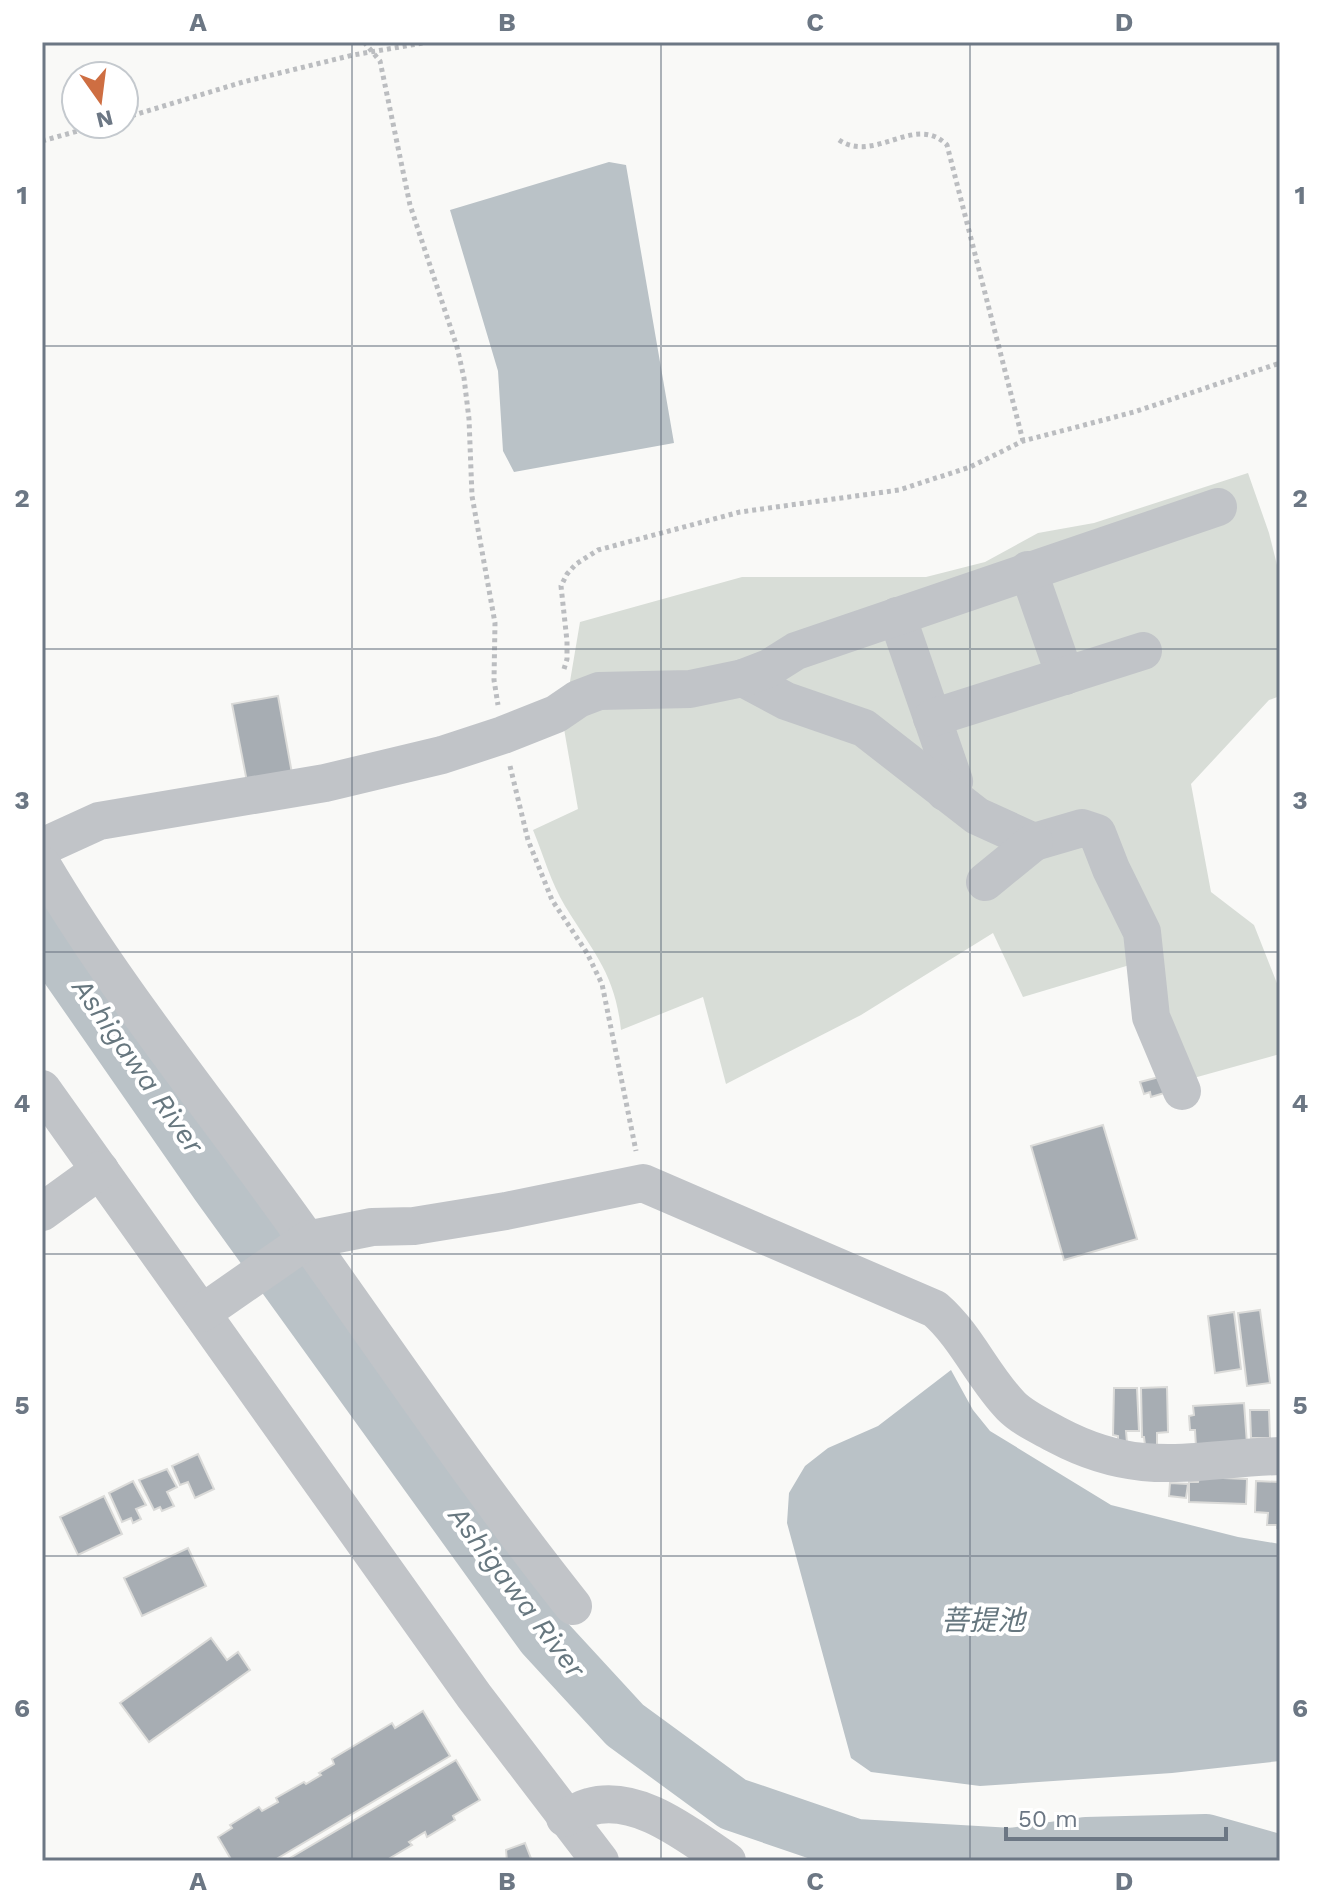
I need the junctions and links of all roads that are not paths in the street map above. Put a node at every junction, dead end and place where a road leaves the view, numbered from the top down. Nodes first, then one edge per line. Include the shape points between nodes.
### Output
1 (1218, 507) dead end
2 (1028, 570) junction
3 (897, 616) junction
4 (1143, 651) dead end
5 (1065, 676) junction
6 (743, 678) junction
7 (932, 718) junction
8 (945, 792) junction
9 (1034, 842) junction
10 (42, 847) edge
11 (42, 865) edge
12 (985, 882) dead end
13 (42, 1089) edge
14 (1182, 1091) dead end
15 (100, 1170) junction
16 (42, 1212) edge
17 (307, 1240) junction
18 (202, 1313) junction
19 (1280, 1456) edge
20 (573, 1606) dead end
21 (565, 1818) junction
22 (600, 1861) edge
23 (727, 1861) edge

1 - 2 street
2 - 3 street
2 - 5 street
3 - 6 street via 796,651
3 - 7 street
4 - 5 street
5 - 7 street
6 - 8 street via 786,701 864,728
6 - 10 street via 690,689 599,691 556,714 442,755 325,783 99,821
7 - 8 street via 954,781
8 - 9 street via 977,816
9 - 12 street
9 - 14 street via 1082,828 1097,833 1142,932 1151,1017
11 - 17 street via 69,911
13 - 15 street
15 - 16 street
15 - 18 street
17 - 18 street
17 - 19 street via 506,1211 643,1183 935,1309 953,1324 1021,1416 1077,1445 1111,1458 1168,1465
17 - 20 street via 512,1530
18 - 21 street
21 - 22 street
21 - 23 street via 613,1804 674,1826

